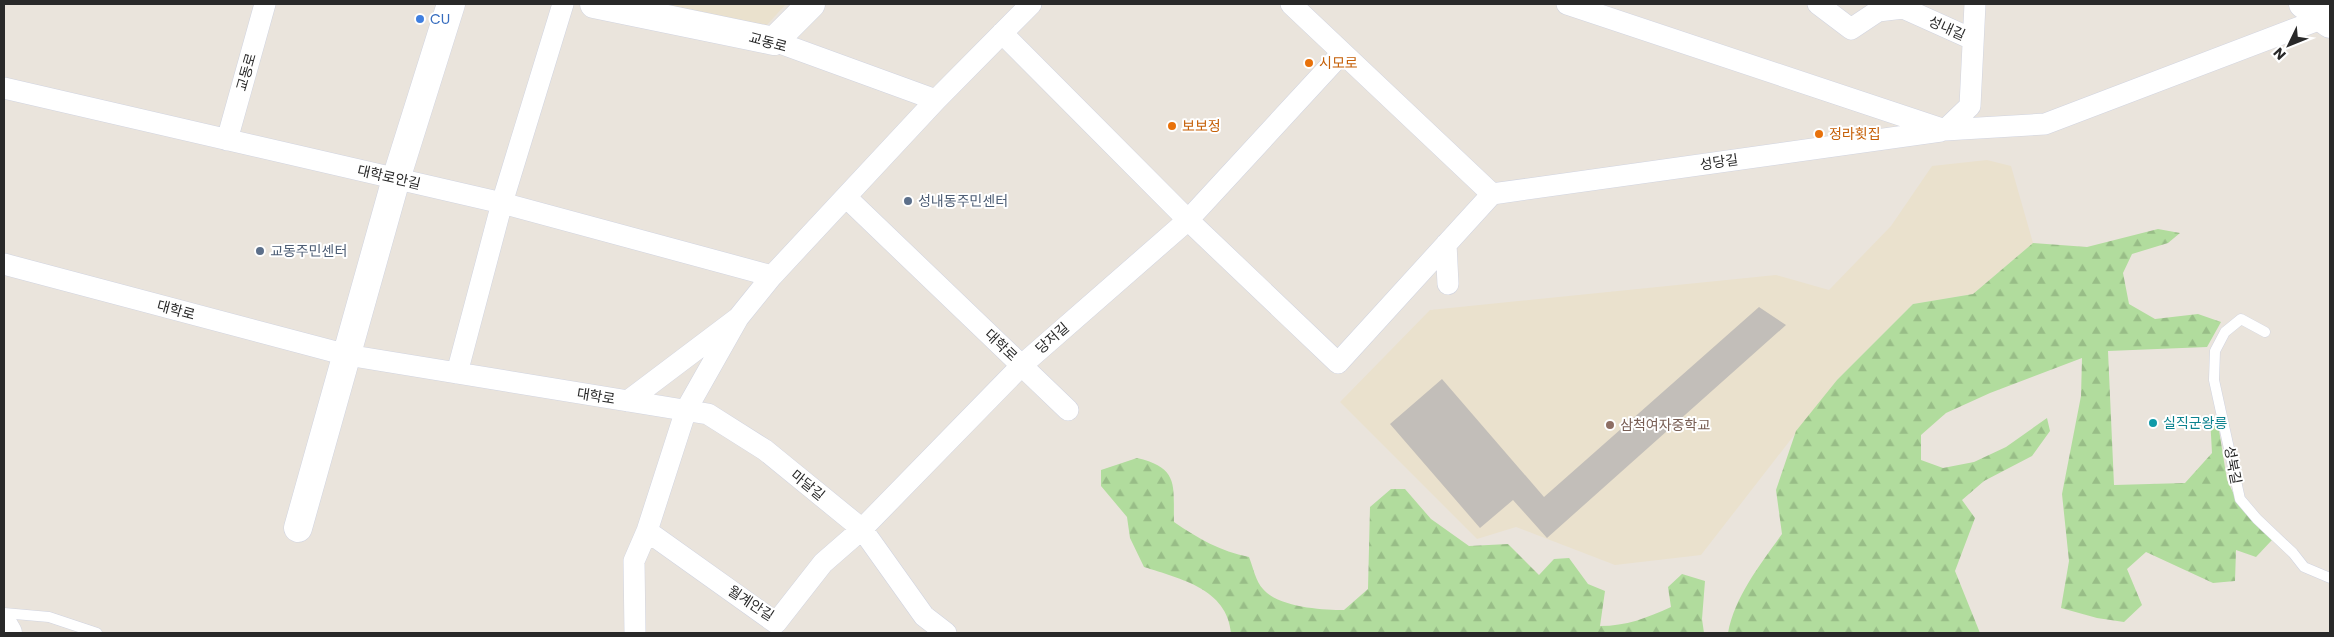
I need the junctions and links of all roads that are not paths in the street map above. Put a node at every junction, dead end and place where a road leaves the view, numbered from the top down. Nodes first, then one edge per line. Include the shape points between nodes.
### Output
1 (265, 4) edge
2 (451, 4) edge
3 (564, 4) edge
4 (594, 4) edge
5 (811, 4) edge
6 (1031, 4) edge
7 (1291, 4) edge
8 (1567, 4) edge
9 (1818, 4) edge
10 (1974, 4) edge
11 (2321, 14) edge
12 (1002, 34) junction
13 (1972, 40) junction
14 (774, 42) junction
15 (1342, 53) junction
16 (4, 88) edge
17 (936, 100) junction
18 (1945, 130) junction
19 (227, 140) junction
20 (396, 179) junction
21 (1492, 194) junction
22 (847, 198) junction
23 (502, 203) junction
24 (1188, 220) junction
25 (1446, 244) junction
26 (4, 264) edge
27 (772, 276) junction
28 (1448, 284) dead end
29 (738, 318) junction
30 (2265, 332) dead end
31 (347, 355) junction
32 (1022, 365) junction
33 (457, 373) junction
34 (628, 401) junction
35 (686, 410) junction
36 (1068, 410) dead end
37 (298, 528) dead end
38 (862, 529) junction
39 (647, 531) junction
40 (2330, 578) edge
41 (4, 613) edge
42 (4, 626) edge
43 (8, 633) edge
44 (97, 633) edge
45 (635, 633) edge
46 (946, 633) edge

1 - 19 street, 교동로
2 - 20 street
3 - 23 street
4 - 14 street, 교동로
5 - 14 street
6 - 12 street, 대학로
7 - 15 street
8 - 18 street
9 - 13 street, 성내길 via 1851,29 1878,12 1903,8
10 - 13 street
11 - 18 street, 성당길 via 2045,124
12 - 17 street, 대학로
12 - 24 street
13 - 18 street via 1970,106
14 - 17 street, 교동로
15 - 21 street
15 - 24 street, 당저길
16 - 19 street, 대학로안길
17 - 22 street, 대학로
18 - 21 street, 성당길
19 - 20 street, 대학로안길
20 - 23 street, 대학로안길
20 - 31 street
21 - 25 street
22 - 27 street, 대학로
22 - 32 street, 대학로
23 - 27 street, 대학로안길
23 - 33 street
24 - 25 street via 1338,363
24 - 32 street, 당저길
25 - 28 street
26 - 31 street, 대학로
27 - 29 street, 대학로
29 - 34 street, 대학로
29 - 35 street, 대학로
30 - 40 lane, 성북길 via 2241,319 2225,332 2215,351 2214,380 2240,499 2304,567
31 - 33 street, 대학로
31 - 37 street
32 - 36 street, 대학로
32 - 38 street, 당저길
33 - 34 street, 대학로
34 - 35 street, 마달길
35 - 38 street, 마달길 via 708,414 765,450
35 - 39 street
38 - 39 street, 월계안길 via 823,563 776,623
38 - 46 street, 마달길 via 924,616
39 - 45 street via 634,561
41 - 44 lane via 49,617
42 - 43 street

